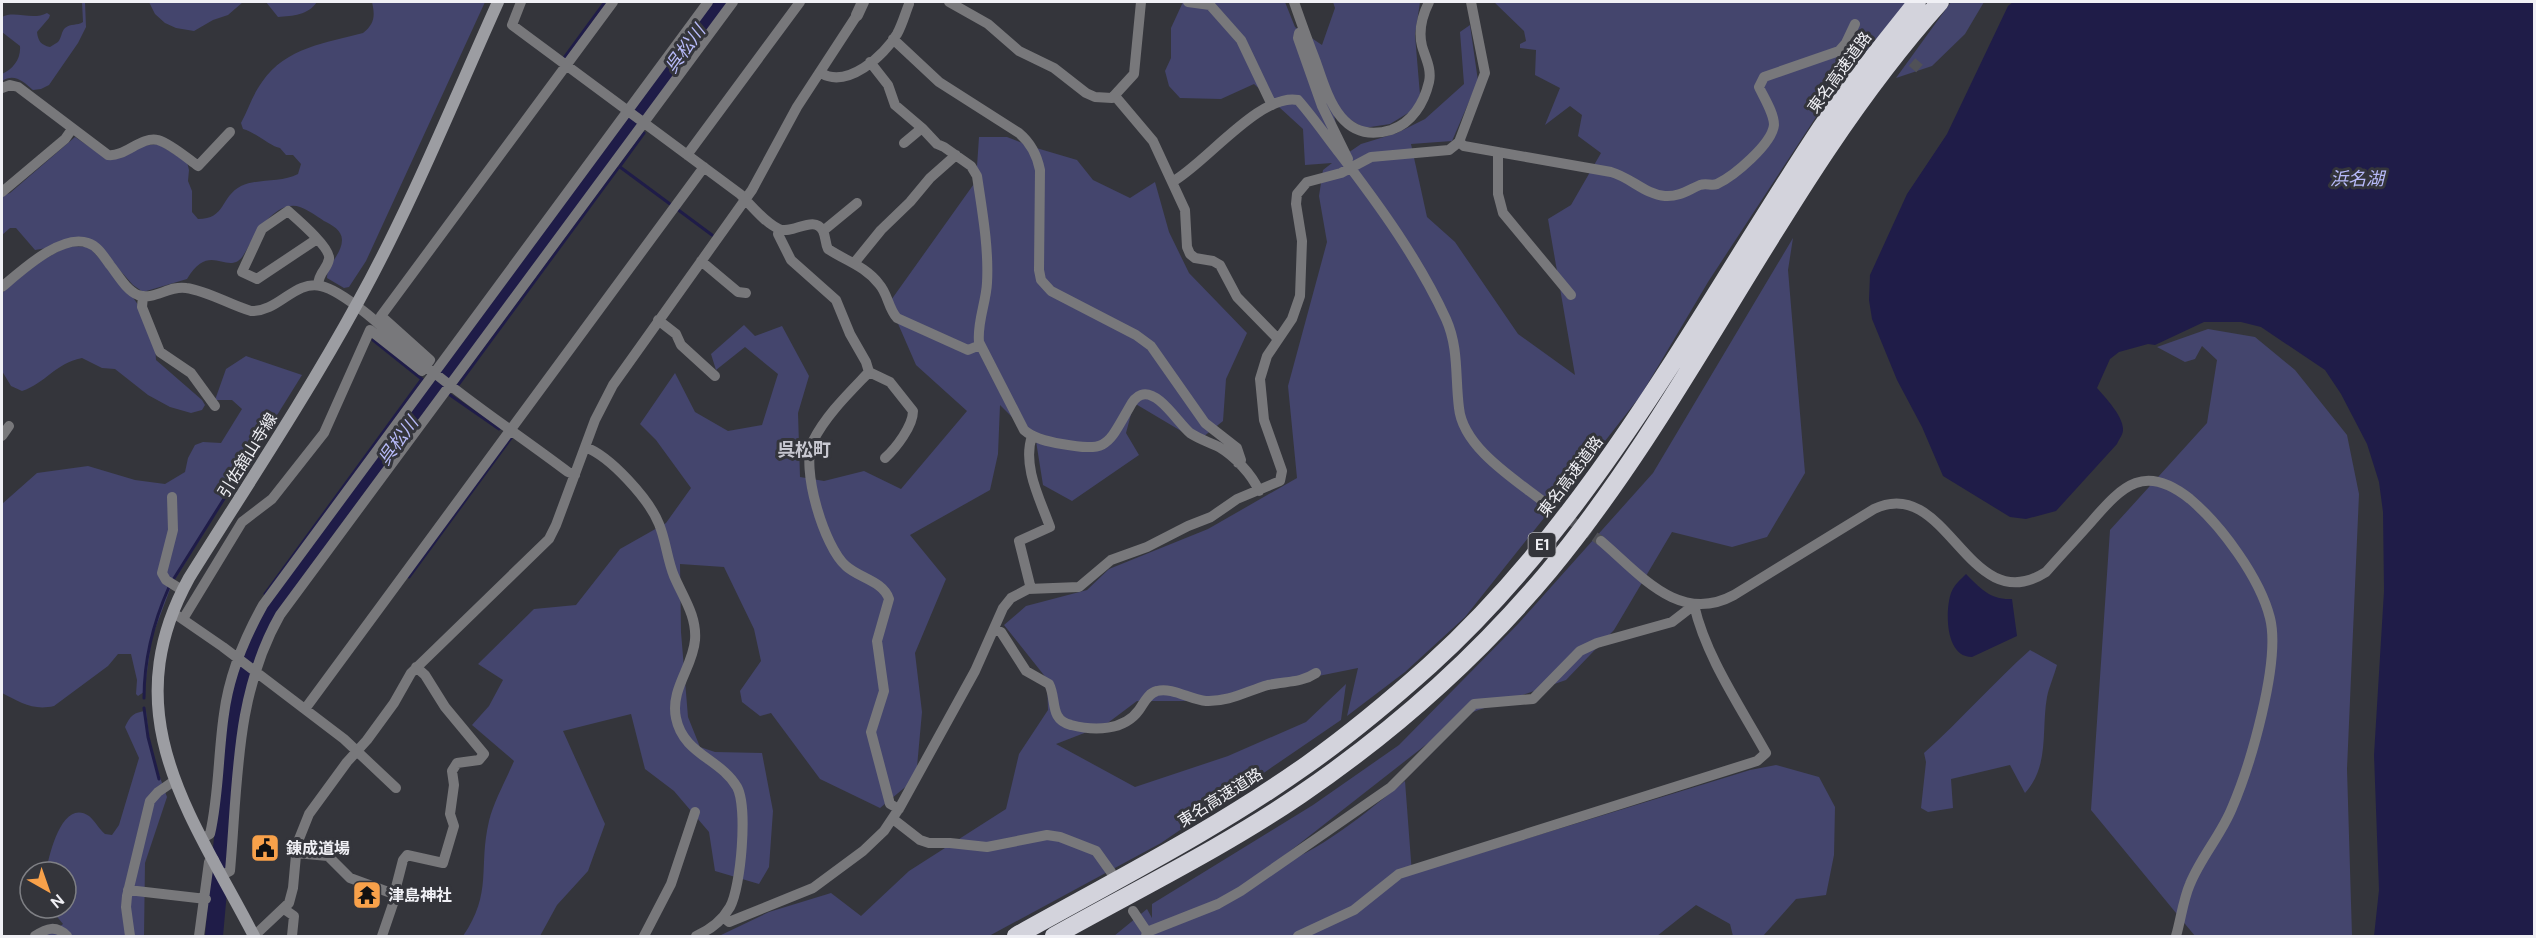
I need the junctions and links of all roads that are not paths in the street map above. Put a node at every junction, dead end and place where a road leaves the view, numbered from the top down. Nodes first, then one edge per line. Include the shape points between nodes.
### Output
1 (498, 2) edge
2 (521, 2) edge
3 (613, 2) edge
4 (708, 2) edge
5 (733, 2) edge
6 (800, 2) edge
7 (863, 2) edge
8 (909, 2) edge
9 (949, 2) edge
10 (1141, 2) edge
11 (1188, 2) edge
12 (1294, 2) edge
13 (1429, 2) edge
14 (1471, 2) edge
15 (1917, 2) edge
16 (1940, 2) edge
17 (857, 15) joint
18 (1855, 24) dead end
19 (1304, 31) junction
20 (893, 39) junction
21 (870, 62) junction
22 (566, 65) junction
23 (821, 73) junction
24 (2, 88) edge
25 (1115, 96) junction
26 (1272, 105) junction
27 (628, 111) junction
28 (642, 122) junction
29 (922, 128) junction
30 (72, 129) junction
31 (230, 132) dead end
32 (1459, 142) junction
33 (904, 143) dead end
34 (1498, 152) junction
35 (687, 155) junction
36 (956, 155) junction
37 (704, 167) junction
38 (1350, 168) junction
39 (1172, 182) junction
40 (2, 192) edge
41 (746, 200) junction
42 (857, 204) dead end
43 (780, 229) junction
44 (823, 231) junction
45 (317, 239) junction
46 (701, 261) junction
47 (855, 262) junction
48 (318, 285) junction
49 (2, 287) edge
50 (746, 293) dead end
51 (1571, 295) dead end
52 (143, 296) junction
53 (356, 306) junction
54 (658, 320) junction
55 (1278, 339) junction
56 (980, 345) junction
57 (432, 371) junction
58 (869, 372) junction
59 (715, 376) dead end
60 (449, 384) junction
61 (215, 406) dead end
62 (9, 426) dead end
63 (511, 430) junction
64 (2, 436) edge
65 (1032, 436) junction
66 (585, 447) junction
67 (885, 458) dead end
68 (1238, 463) junction
69 (575, 475) junction
70 (1259, 490) junction
71 (172, 497) dead end
72 (1545, 503) tunnel mouth
73 (1601, 542) tunnel mouth
74 (1031, 589) junction
75 (182, 590) junction
76 (1694, 605) junction
77 (178, 616) junction
78 (994, 629) junction
79 (239, 659) junction
80 (416, 667) junction
81 (254, 670) junction
82 (1316, 673) dead end
83 (305, 709) junction
84 (357, 751) junction
85 (174, 782) junction
86 (396, 788) dead end
87 (695, 812) dead end
88 (896, 814) junction
89 (203, 838) junction
90 (296, 853) junction
91 (213, 859) junction
92 (1111, 872) dead end
93 (225, 877) junction
94 (128, 890) junction
95 (1135, 891) junction
96 (391, 893) junction
97 (206, 899) junction
98 (284, 909) junction
99 (1133, 911) dead end
100 (723, 917) junction
101 (1147, 934) edge
102 (35, 936) edge
103 (67, 936) edge
104 (130, 936) edge
105 (199, 936) edge
106 (254, 936) edge
107 (292, 936) edge
108 (382, 936) edge
109 (644, 936) edge
110 (696, 936) edge
111 (1016, 936) edge
112 (1054, 936) edge
113 (1068, 936) edge
114 (1298, 936) edge
115 (2176, 936) edge

1 - 53 main road, 引佐舘山寺線
2 - 22 street via 512,25
3 - 22 street
4 - 27 street
5 - 28 street
6 - 35 street
7 - 17 street
8 - 20 street
9 - 25 street via 984,21 1019,51 1054,68 1086,93 1095,97
10 - 25 street via 1134,74
11 - 26 street via 1210,5 1241,40
12 - 19 street
13 - 19 street via 1420,35 1429,70 1427,87 1413,115 1387,131 1358,129 1337,114
14 - 32 street via 1485,73
15 - 111 highway, 東名高速道路 / E1 via 1821,128 1646,404 1599,471 1526,565 1482,613 1374,713 1309,764 1193,837
16 - 95 highway, E1 via 1836,138 1617,481 1520,603 1426,696 1363,749 1298,796
17 - 23 street
18 - 34 street via 1839,51 1764,77 1760,87 1773,118 1773,130 1749,162 1716,185 1703,184 1683,194 1657,195 1611,172
19 - 38 street via 1298,38
20 - 21 street
20 - 68 street via 939,82 1029,143 1040,170 1039,270 1044,284 1151,346 1205,423 1239,452
21 - 23 street via 843,78
21 - 29 street via 888,85 895,105
22 - 27 street
22 - 57 street via 381,316 430,360
23 - 41 street via 797,107
24 - 30 street via 15,85
25 - 39 street via 1151,137
26 - 38 street via 1298,100
26 - 39 street
27 - 28 street
27 - 57 street
28 - 35 street
28 - 60 street
29 - 33 street
29 - 36 street via 936,144
30 - 31 street via 108,155 115,156 157,140 198,166
30 - 40 street
32 - 34 street
32 - 38 street via 1449,150 1371,157
34 - 51 street via 1498,194 1503,213
35 - 37 street
36 - 47 street via 927,181
36 - 56 street via 971,166 978,181 987,269 978,333
37 - 41 street
37 - 63 street
38 - 55 street via 1307,182 1297,194 1302,240 1300,296 1296,312
38 - 72 street via 1392,225 1446,320 1456,352 1460,415 1467,434
39 - 55 street via 1185,210 1190,254 1220,265 1241,302
41 - 43 street
41 - 46 street
42 - 44 street
43 - 44 street via 812,224
43 - 58 street via 778,234 791,261 837,300
44 - 47 street via 828,249
45 - 45 street via 288,211 262,229 242,272 257,279
45 - 48 street via 329,259
46 - 50 street via 738,292
46 - 54 street
47 - 56 street via 880,284 897,318 968,350
48 - 52 street via 302,287 260,312 186,288
48 - 53 street
49 - 52 street via 40,256 80,241 94,246 126,286
52 - 61 street via 142,307 160,352 191,373
53 - 57 street
53 - 75 main road, 引佐舘山寺線
54 - 59 street
54 - 66 street via 613,385
55 - 70 street via 1264,364 1259,387 1264,420 1282,475 1277,483
56 - 65 street via 1020,425
57 - 60 street
57 - 77 street via 422,371 370,330 324,433 272,499 242,522
57 - 79 street via 274,589 254,622
58 - 67 street via 890,382 913,411 898,446
58 - 88 street via 816,436 810,457 815,508 835,552 846,566 883,588 889,599 877,641 884,691 871,732
60 - 63 street
60 - 81 street via 291,600
62 - 64 street
63 - 69 street
63 - 83 street
65 - 68 street via 1096,448 1110,440 1135,399 1150,394 1188,431
65 - 74 street via 1031,477 1050,527 1019,541
66 - 69 street
66 - 100 street via 610,462 652,510 662,530 672,570 693,615 695,640 677,693 677,724 688,744 734,782 743,804 737,890
68 - 70 street
69 - 80 street via 544,545
70 - 74 street via 1211,517 1112,560 1079,586
71 - 75 street via 173,530 162,573
73 - 76 street via 1668,597
74 - 78 street via 1011,598
75 - 77 main road, 引佐舘山寺線
76 - 101 street via 1672,622 1580,651 1533,699 1474,704 1391,787 1241,891
76 - 114 street via 1712,655 1766,753 1757,761 1399,874 1354,910
76 - 115 street via 1727,599 1887,504 1902,503 1922,510 1986,573 2008,584 2017,584 2046,572 2118,491 2152,481 2180,491 2225,536 2257,587 2270,618 2272,644 2265,696 2232,809 2190,885
77 - 79 street
77 - 85 main road, 引佐舘山寺線 via 161,654 157,702 162,743
78 - 82 street via 1026,670 1049,684 1057,715 1071,725 1109,728 1123,724 1135,716 1150,695 1160,690 1199,700 1218,700 1299,681
78 - 88 street via 979,664
79 - 81 street
79 - 89 street via 224,714 216,810 210,834
80 - 84 street
80 - 96 street via 484,754 478,760 457,764 452,771 450,813 454,826 443,863 407,855
81 - 83 street
81 - 93 street via 244,717 230,871
83 - 84 street
84 - 86 street
84 - 90 street via 309,814
85 - 89 main road, 引佐舘山寺線
85 - 94 street via 150,801
87 - 109 street via 671,884
88 - 92 street via 920,840 929,843 996,847 1041,836 1060,837 1096,851
88 - 100 street via 863,851 813,888 729,922
89 - 91 main road, 引佐舘山寺線
90 - 96 street via 328,856 350,878
90 - 98 street via 291,896
91 - 93 main road, 引佐舘山寺線
91 - 97 street via 209,862
93 - 106 main road, 引佐舘山寺線
94 - 97 street
94 - 104 street
95 - 112 highway, E1
95 - 113 highway
96 - 108 street via 394,906
97 - 105 street
98 - 106 street
98 - 107 street via 294,916
99 - 101 street
100 - 110 street
102 - 103 street via 53,928

